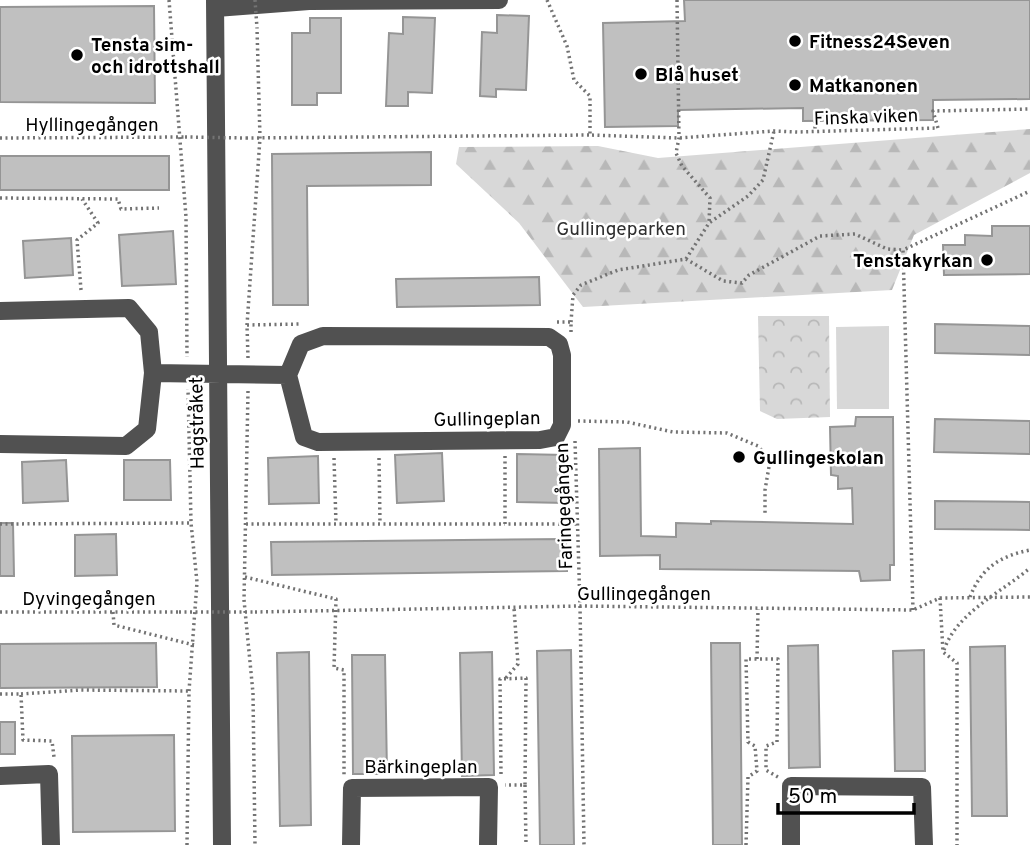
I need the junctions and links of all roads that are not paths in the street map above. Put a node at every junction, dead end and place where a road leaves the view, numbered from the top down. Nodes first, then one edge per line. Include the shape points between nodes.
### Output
1 (460, 0) edge
2 (499, 0) edge
3 (216, 4) edge
4 (0, 311) edge
5 (153, 373) junction
6 (217, 374) junction
7 (288, 375) junction
8 (0, 444) edge
9 (0, 775) edge
10 (51, 845) edge
11 (222, 845) edge
12 (351, 845) edge
13 (488, 845) edge
14 (791, 845) edge
15 (924, 845) edge

1 - 2 street
1 - 3 street
3 - 6 street, Hagstråket
4 - 5 street via 129,308 149,332
5 - 6 street
5 - 8 street via 148,429 126,446
6 - 7 street
6 - 11 street, Hagstråket
7 - 7 street, Gullingeplan via 301,344 323,336 549,337 559,344 562,355 568,421 556,437 540,440 318,442 304,437
9 - 10 street via 50,774
12 - 13 street, Bärkingeplan via 352,788 489,787
14 - 15 street via 792,786 922,787

